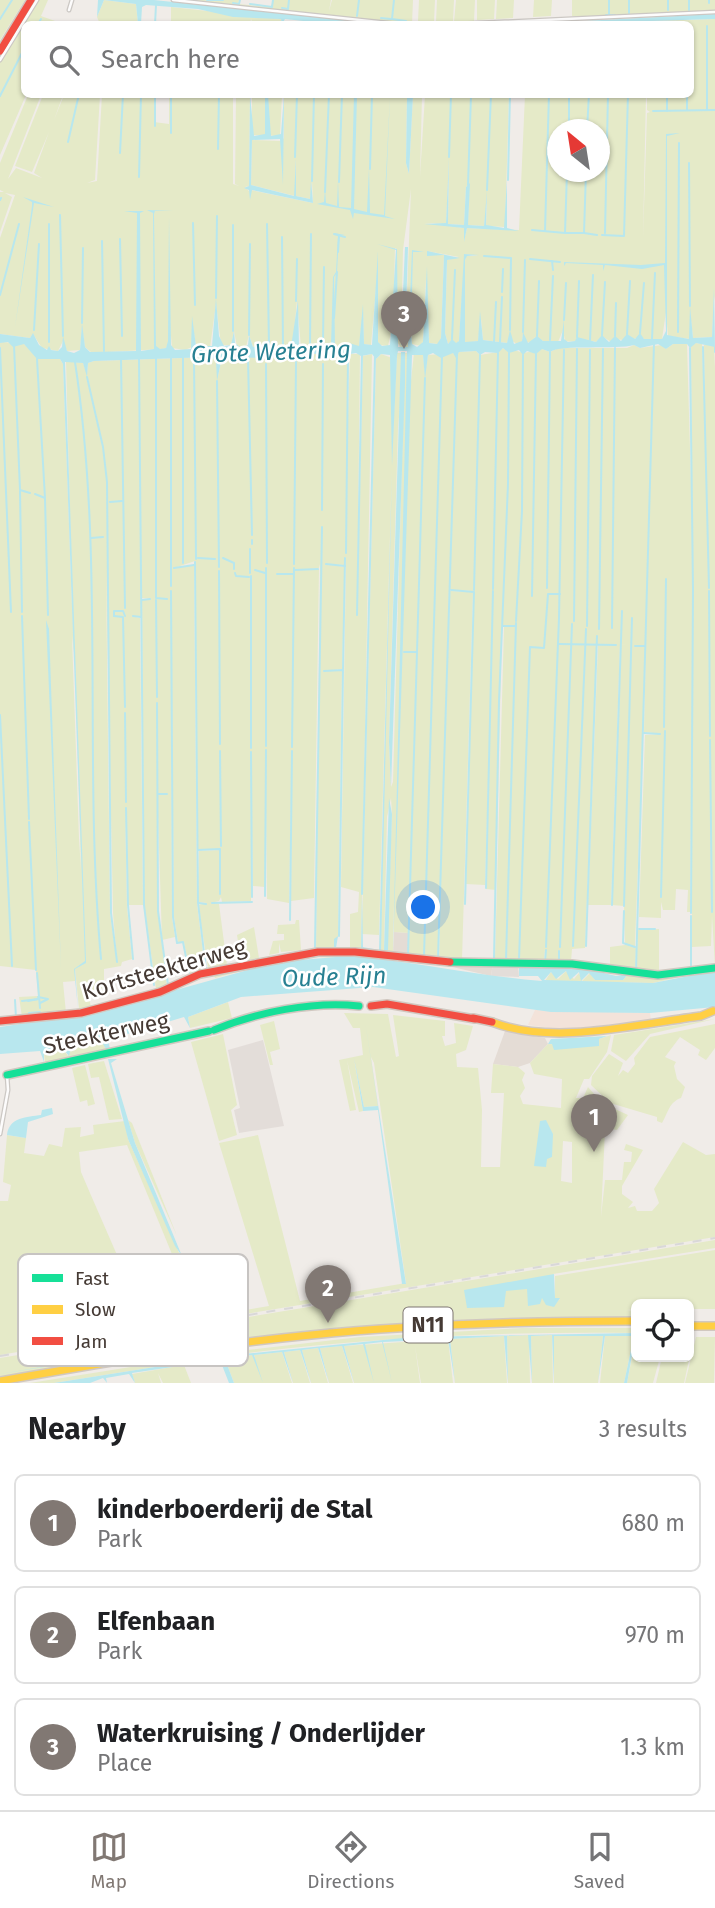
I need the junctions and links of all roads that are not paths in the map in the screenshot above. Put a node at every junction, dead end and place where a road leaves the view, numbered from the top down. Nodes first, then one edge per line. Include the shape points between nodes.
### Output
1 (31, 0) edge
2 (37, 0) edge
3 (72, 0) edge
4 (173, 0) edge
5 (69, 10) dead end
6 (715, 12) edge
7 (24, 21) edge
8 (369, 21) edge
9 (522, 21) edge
10 (21, 26) edge
11 (0, 51) edge
12 (0, 60) edge
13 (715, 968) edge
14 (714, 1011) edge
15 (0, 1021) edge
16 (4, 1076) edge
17 (0, 1134) edge
18 (631, 1323) edge
19 (694, 1324) edge
20 (715, 1324) edge
21 (248, 1345) edge
22 (99, 1366) edge
23 (114, 1366) edge
24 (0, 1381) edge
25 (15, 1383) edge

1 - 11 main road
2 - 7 street
3 - 5 street
4 - 8 street
6 - 9 street
10 - 12 street
13 - 15 main road, Kortsteekterweg via 658,975 572,964 443,962 318,952 200,974 160,992 74,1014
14 - 16 main road, Steekterweg via 573,1033 509,1027 394,1006 343,1004 230,1024
16 - 17 street via 8,1090
18 - 21 main road, N11 via 416,1326
19 - 20 main road
22 - 24 main road, N11
23 - 25 main road, N11

